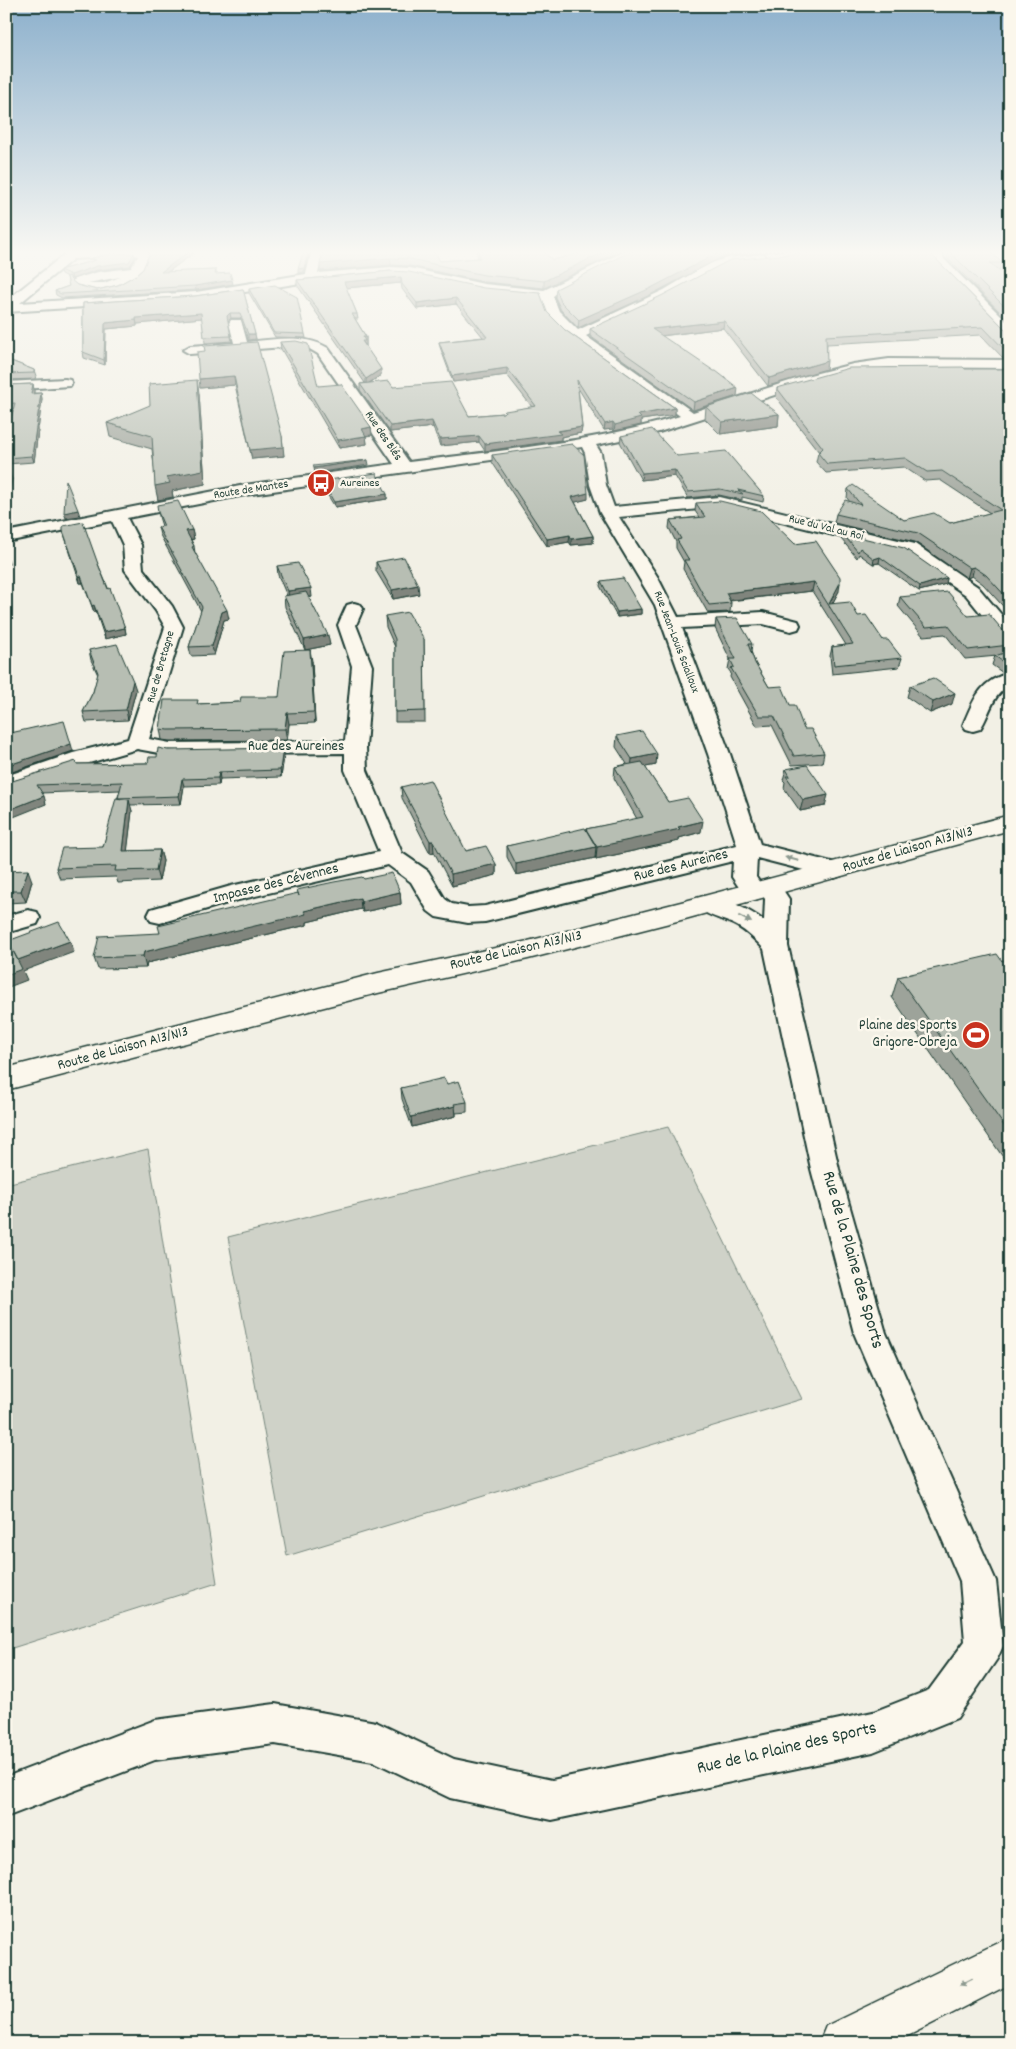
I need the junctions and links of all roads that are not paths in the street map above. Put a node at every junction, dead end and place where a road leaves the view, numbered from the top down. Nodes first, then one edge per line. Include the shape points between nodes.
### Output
1 (241, 346) joint
2 (246, 346) edge
3 (315, 346) edge
4 (591, 346) edge
5 (190, 350) dead end
6 (1010, 364) edge
7 (65, 383) dead end
8 (6, 386) edge
9 (690, 418) junction
10 (587, 443) junction
11 (404, 467) junction
12 (608, 513) junction
13 (117, 515) junction
14 (6, 537) edge
15 (354, 609) dead end
16 (670, 623) junction
17 (791, 625) dead end
18 (1010, 637) edge
19 (1010, 679) edge
20 (973, 725) dead end
21 (137, 743) junction
22 (355, 747) junction
23 (6, 783) edge
24 (1010, 822) edge
25 (750, 849) junction
26 (392, 857) junction
27 (834, 870) junction
28 (761, 890) junction
29 (708, 904) junction
30 (160, 915) dead end
31 (776, 946) junction
32 (10, 1074) edge
33 (6, 1797) edge
34 (1010, 1960) edge
35 (843, 2043) edge

1 - 2 street, Rue des Blés
1 - 5 street, Rue des Blés
3 - 11 street, Rue des Blés via 323,351
4 - 9 street
6 - 9 street, Route de Mantes via 867,366 807,380
7 - 8 street
9 - 10 street, Route de Mantes
10 - 11 street, Route de Mantes
10 - 12 street, Rue Jean-Louis Scialloux via 593,452 598,485
11 - 13 street, Route de Mantes via 245,490
12 - 16 street, Rue Jean-Louis Scialloux via 657,590
12 - 18 street, Rue du Val au Roi via 719,502 909,548 972,591
13 - 14 street, Route de Mantes
13 - 21 street, Rue de Bretagne via 132,545 134,570 174,627
15 - 22 street via 346,625 362,666
16 - 17 street via 763,618
16 - 25 street, Rue Jean-Louis Scialloux
19 - 20 street via 994,685
21 - 22 street, Rue des Aureines via 170,749
21 - 23 street, Rue des Aureines
22 - 26 street, Rue des Aureines via 356,770
24 - 27 main road, Route de Liaison A13/N13
25 - 26 street, Rue des Aureines via 485,914 468,915 445,911 436,905 420,877
27 -> 25 street
25 - 28 street via 744,877
26 - 30 street, Impasse des Cévennes via 231,894
27 - 28 main road, Route de Liaison A13/N13
28 - 29 main road, Route de Liaison A13/N13
28 - 31 street via 777,899
29 -> 31 street via 753,923
29 - 32 main road, Route de Liaison A13/N13
31 - 33 street, Rue de la Plaine des Sports via 824,1170 870,1333 978,1581 984,1646 942,1704 873,1732 552,1800 450,1778 376,1742 275,1724 156,1740
34 -> 35 main road

